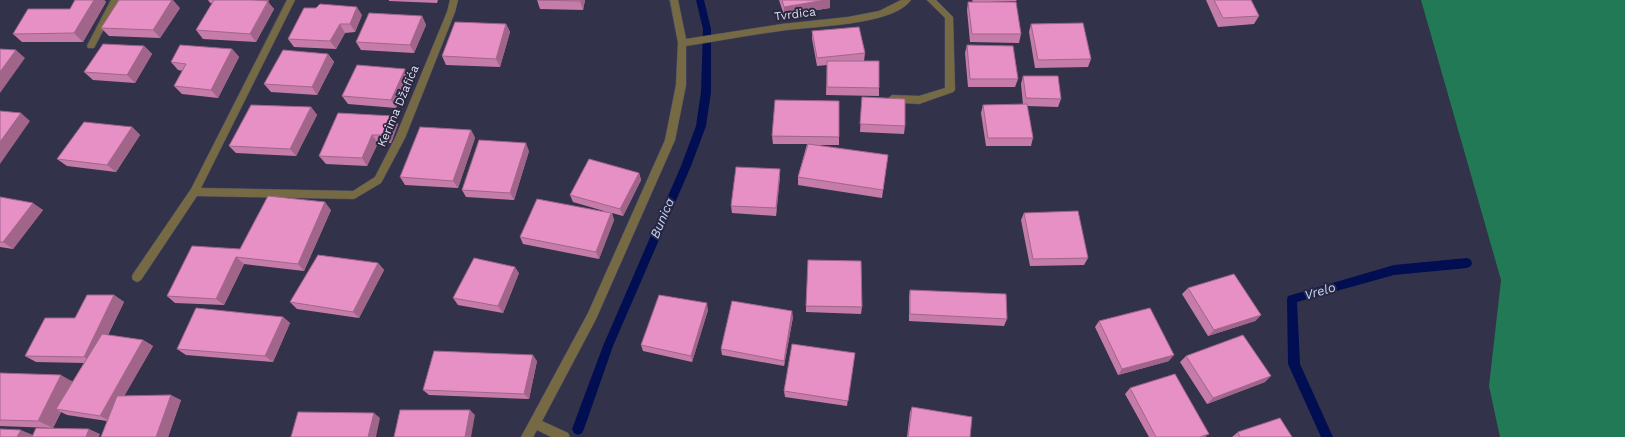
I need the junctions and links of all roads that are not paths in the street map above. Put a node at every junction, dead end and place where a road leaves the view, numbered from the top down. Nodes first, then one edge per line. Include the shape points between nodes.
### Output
1 (115, 0) edge
2 (291, 0) edge
3 (454, 0) edge
4 (674, 0) edge
5 (907, 0) edge
6 (930, 0) edge
7 (682, 43) junction
8 (91, 46) dead end
9 (890, 99) edge
10 (194, 192) junction
11 (137, 277) dead end
12 (535, 424) junction
13 (527, 437) edge
14 (564, 437) edge

1 - 8 street
2 - 10 street
3 - 10 street, Kerima Džafića via 400,138 378,180 354,195
4 - 7 street
5 - 7 street, Tvrdica via 901,5 862,19 782,27
6 - 9 street via 949,17 950,90 920,100
7 - 12 street via 681,85 670,140 592,316
10 - 11 street
12 - 13 street
12 - 14 street

